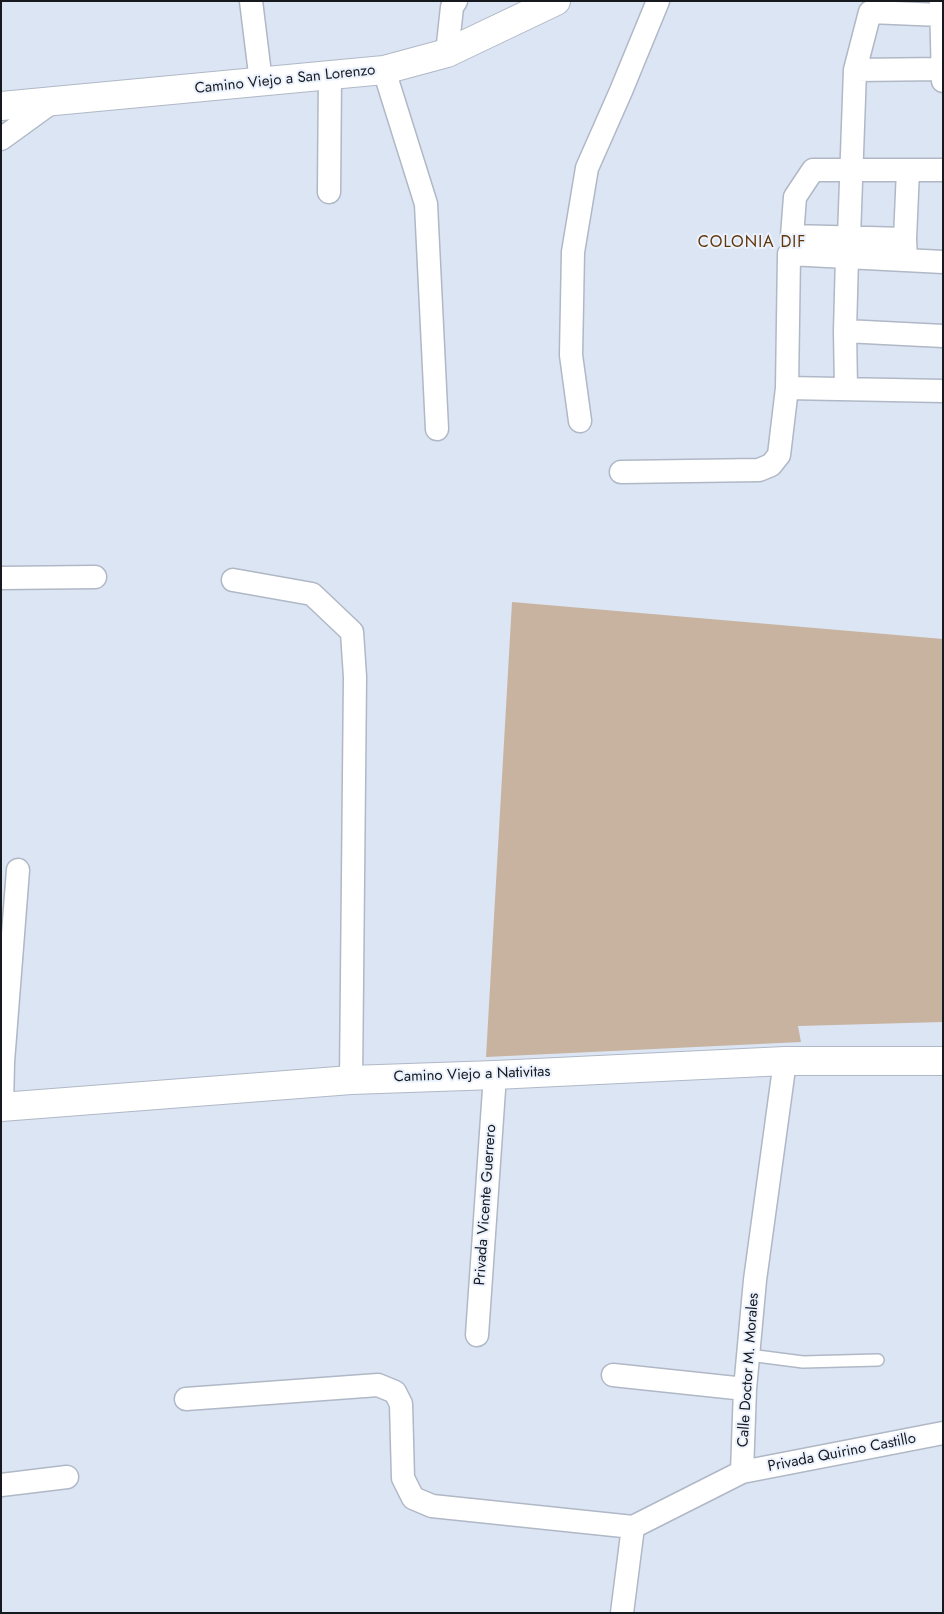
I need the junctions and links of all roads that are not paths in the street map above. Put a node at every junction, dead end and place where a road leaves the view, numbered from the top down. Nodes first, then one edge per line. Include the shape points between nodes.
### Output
1 (251, 1) edge
2 (456, 1) edge
3 (556, 1) edge
4 (658, 1) edge
5 (941, 8) edge
6 (447, 53) junction
7 (942, 69) edge
8 (384, 70) junction
9 (855, 70) junction
10 (330, 75) junction
11 (943, 81) edge
12 (261, 82) junction
13 (52, 102) junction
14 (1, 106) edge
15 (1, 139) edge
16 (851, 169) junction
17 (908, 170) junction
18 (943, 170) edge
19 (329, 192) dead end
20 (848, 247) junction
21 (906, 250) junction
22 (943, 262) edge
23 (845, 331) junction
24 (943, 336) edge
25 (787, 388) junction
26 (846, 389) junction
27 (943, 391) edge
28 (580, 421) dead end
29 (437, 430) dead end
30 (621, 472) dead end
31 (96, 577) dead end
32 (1, 578) edge
33 (234, 580) dead end
34 (18, 870) dead end
35 (785, 1061) junction
36 (943, 1061) edge
37 (495, 1075) junction
38 (351, 1080) junction
39 (2, 1107) edge
40 (477, 1335) dead end
41 (749, 1356) junction
42 (878, 1360) dead end
43 (613, 1375) dead end
44 (745, 1389) junction
45 (186, 1399) dead end
46 (943, 1433) edge
47 (742, 1472) junction
48 (66, 1477) dead end
49 (1, 1485) edge
50 (633, 1527) junction
51 (622, 1613) edge

1 - 12 street
2 - 6 street via 452,7
3 - 6 street, Camino Viejo a San Lorenzo
4 - 28 street via 587,168 573,252 572,355
5 - 7 street
5 - 9 street via 870,12
6 - 8 street, Camino Viejo a San Lorenzo
7 - 9 street
7 - 11 street
8 - 10 street, Camino Viejo a San Lorenzo
8 - 29 street via 426,204
9 - 16 street
10 - 12 street, Camino Viejo a San Lorenzo
10 - 19 street
12 - 13 street, Camino Viejo a San Lorenzo
13 - 14 street, Camino Viejo a San Lorenzo
13 - 15 street
16 - 17 street
16 - 20 street
16 - 20 street via 813,170 794,197 792,236
17 - 18 street
17 - 21 street
20 - 21 street
20 - 23 street
20 - 25 street via 789,254
21 - 22 street
23 - 24 street
23 - 26 street
25 - 26 street
25 - 30 street via 779,456 771,465 758,470
26 - 27 street
31 - 32 street
33 - 38 street via 312,594 352,632 355,677
34 - 39 street via 2,1062
35 - 36 street, Camino Viejo a Nativitas
35 - 37 street, Camino Viejo a Nativitas
35 - 41 street, Calle Doctor M. Morales via 755,1280
37 - 38 street, Camino Viejo a Nativitas
37 - 40 street, Privada Vicente Guerrero
38 - 39 street, Camino Viejo a Nativitas
41 - 42 lane via 803,1362
41 - 44 street, Calle Doctor M. Morales
43 - 44 street
44 - 47 street, Calle Doctor M. Morales
45 - 50 street via 378,1386 395,1392 401,1404 403,1478 414,1498 432,1506
46 - 47 street, Privada Quirino Castillo
47 - 50 street
48 - 49 street
50 - 51 street

